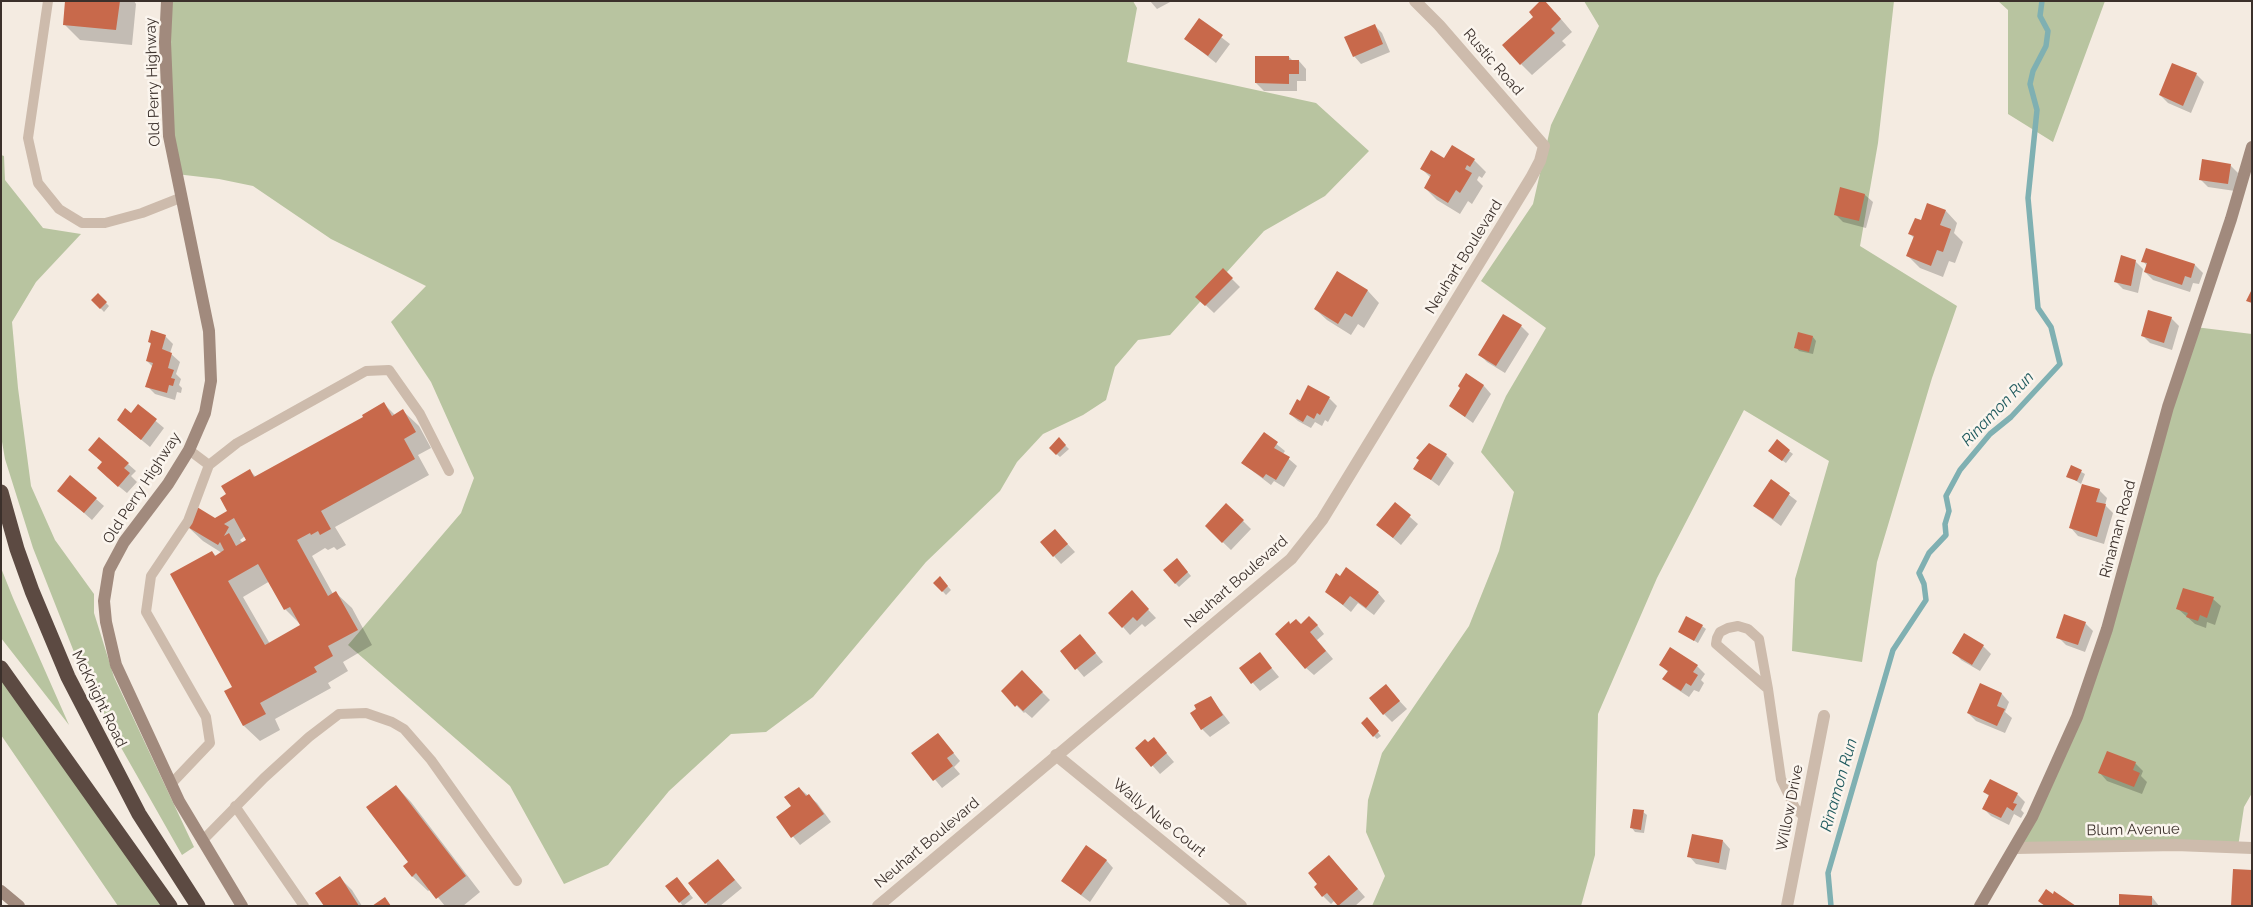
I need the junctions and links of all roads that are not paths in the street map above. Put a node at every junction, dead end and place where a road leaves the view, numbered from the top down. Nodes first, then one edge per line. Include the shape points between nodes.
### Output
1 (48, 1) edge
2 (167, 1) edge
3 (1415, 1) edge
4 (1544, 146) joint
5 (2252, 147) edge
6 (180, 198) junction
7 (190, 450) junction
8 (209, 466) junction
9 (449, 471) dead end
10 (1, 492) edge
11 (1, 668) edge
12 (1768, 689) junction
13 (1824, 716) dead end
14 (1056, 756) junction
15 (171, 784) junction
16 (235, 806) junction
17 (1804, 818) junction
18 (202, 841) junction
19 (2015, 848) junction
20 (2252, 848) edge
21 (518, 881) dead end
22 (1, 891) edge
23 (19, 906) edge
24 (170, 906) edge
25 (198, 906) edge
26 (242, 906) edge
27 (304, 906) edge
28 (878, 906) edge
29 (1241, 906) edge
30 (1787, 906) edge
31 (1980, 906) edge

1 - 6 lane via 28,138 38,183 59,208 82,222 105,224
2 - 6 street, Old Perry Highway via 165,42 169,136
3 - 4 street, Rustic Road
4 - 14 street, Neuhart Boulevard via 1531,178 1307,541 1291,559
5 - 19 street, Rinaman Road via 2168,407 2107,629 2058,763
6 - 7 street, Old Perry Highway via 209,330 212,361 205,413
7 - 8 lane
7 - 15 street, Old Perry Highway via 124,542 110,570 104,601 116,665
8 - 9 lane via 237,443 366,371 389,370 420,414
8 - 15 lane via 188,521 151,576 146,612 206,717 210,743
10 - 25 highway, McKnight Road via 32,591 68,677 139,814
11 - 24 highway
12 - 12 lane via 1716,644 1720,632 1738,626 1748,629 1760,639
12 - 17 lane via 1781,779 1795,808
13 - 17 street, Willow Drive
14 - 28 street, Neuhart Boulevard
14 - 29 street, Wally Nue Court
15 - 18 street, Old Perry Highway
16 - 18 lane
16 - 21 lane via 309,737 339,714 366,713 404,729 431,760
16 - 27 lane
17 - 30 street, Willow Drive
18 - 26 street, Old Perry Highway
19 - 20 street, Blum Avenue via 2176,845
19 - 31 street, Rinaman Road
22 - 23 street

